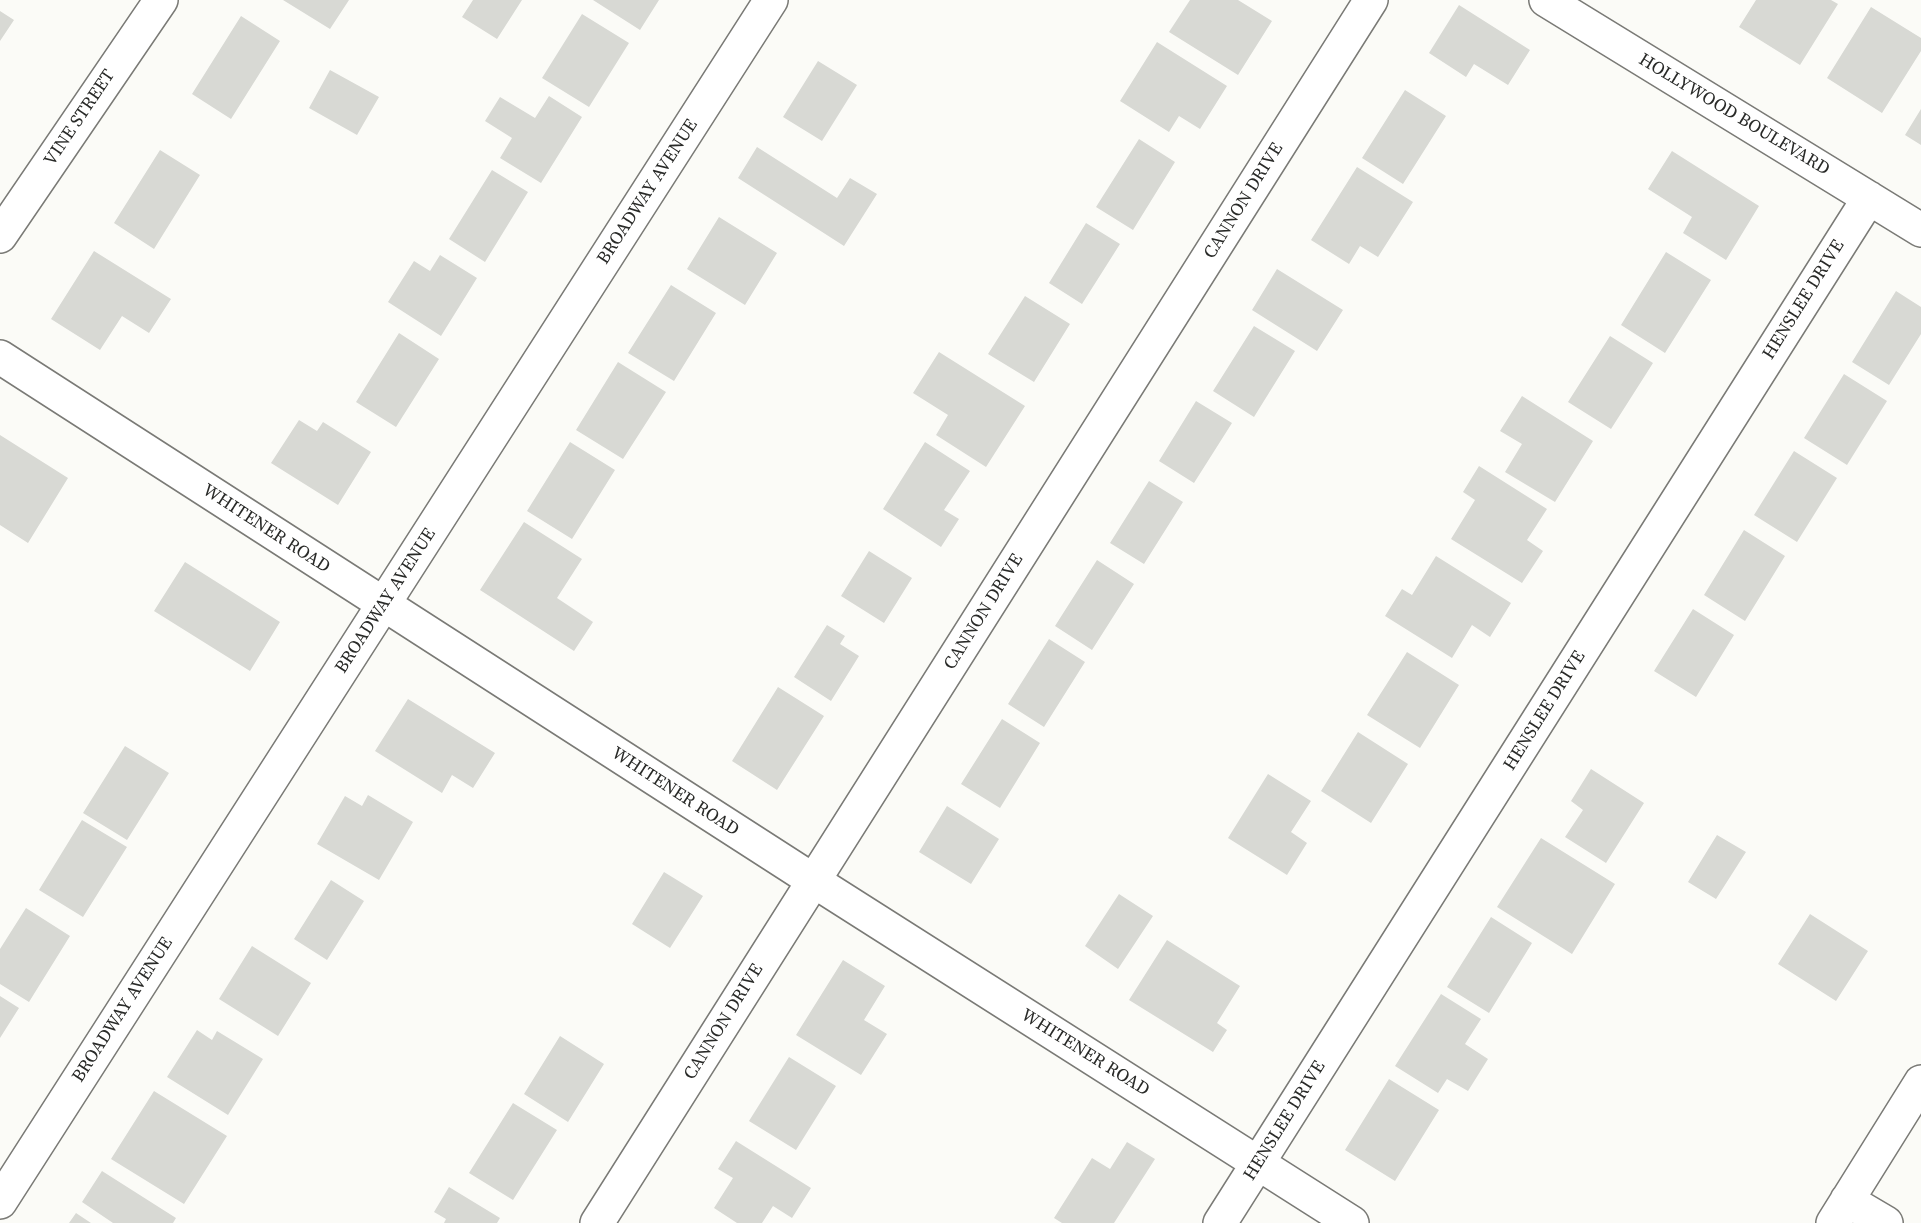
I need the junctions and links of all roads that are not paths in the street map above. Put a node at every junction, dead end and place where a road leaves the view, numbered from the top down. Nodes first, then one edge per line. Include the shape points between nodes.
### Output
1 (161, 0) edge
2 (771, 0) edge
3 (1371, 0) edge
4 (1546, 0) edge
5 (1869, 198) junction
6 (1921, 230) edge
7 (0, 236) edge
8 (0, 357) edge
9 (385, 605) junction
10 (814, 881) junction
11 (1921, 1082) edge
12 (1259, 1164) junction
13 (0, 1202) edge
14 (1840, 1211) edge
15 (597, 1223) edge
16 (1220, 1223) edge
17 (1352, 1223) edge
18 (1886, 1223) edge

1 - 7 street, VINE STREET
2 - 9 street, BROADWAY AVENUE
3 - 10 street, CANNON DRIVE
4 - 5 street, HOLLYWOOD BOULEVARD
5 - 6 street, HOLLYWOOD BOULEVARD
5 - 12 street, HENSLEE DRIVE
8 - 9 street, WHITENER ROAD
9 - 10 street, WHITENER ROAD
9 - 13 street, BROADWAY AVENUE
10 - 12 street, WHITENER ROAD
10 - 15 street, CANNON DRIVE
11 - 14 street
12 - 16 street, HENSLEE DRIVE
12 - 17 street, WHITENER ROAD
14 - 18 street

